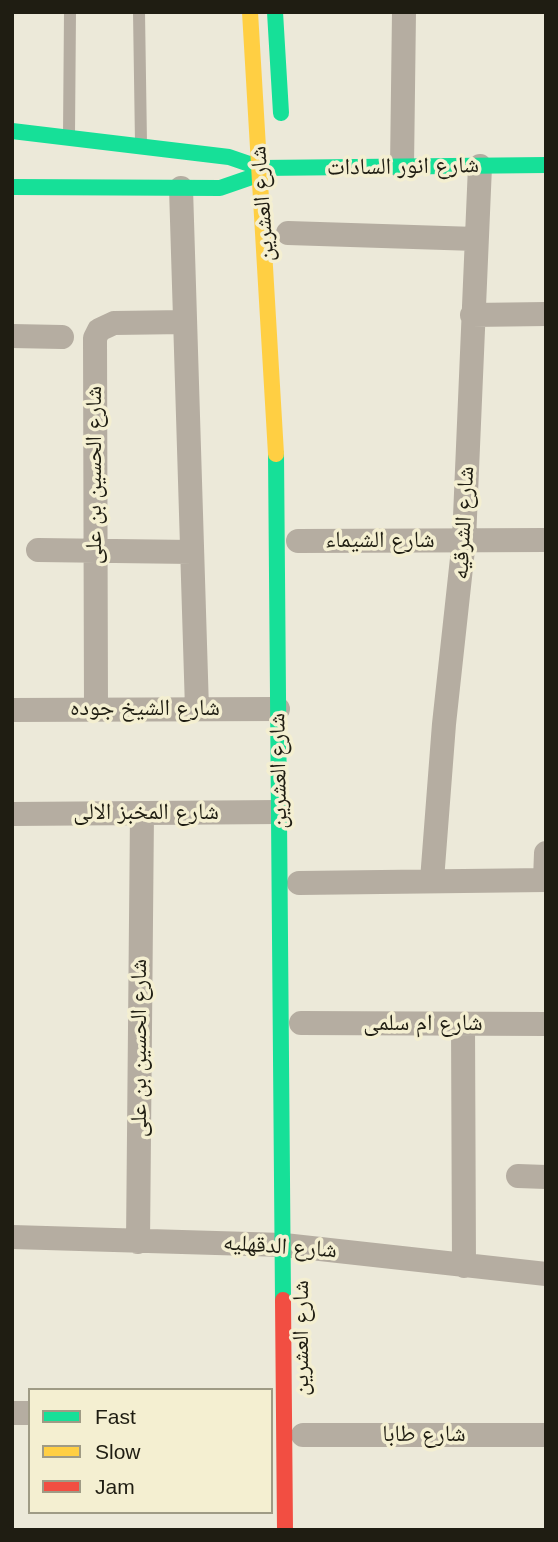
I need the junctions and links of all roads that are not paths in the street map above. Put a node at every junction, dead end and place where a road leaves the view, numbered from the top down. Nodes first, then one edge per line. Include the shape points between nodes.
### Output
1 (70, 12) edge
2 (139, 12) edge
3 (250, 12) edge
4 (275, 12) edge
5 (404, 12) edge
6 (282, 129) dead end
7 (12, 131) edge
8 (69, 145) junction
9 (142, 146) junction
10 (546, 165) edge
11 (480, 166) junction
12 (402, 167) junction
13 (261, 168) junction
14 (12, 187) edge
15 (181, 188) junction
16 (288, 233) dead end
17 (476, 239) junction
18 (546, 314) edge
19 (472, 315) junction
20 (185, 322) junction
21 (12, 336) edge
22 (62, 337) dead end
23 (464, 540) junction
24 (546, 540) edge
25 (298, 541) dead end
26 (38, 550) dead end
27 (96, 551) junction
28 (192, 552) junction
29 (96, 709) junction
30 (197, 709) junction
31 (278, 709) junction
32 (12, 710) edge
33 (279, 812) junction
34 (142, 813) junction
35 (12, 814) edge
36 (546, 853) edge
37 (432, 880) junction
38 (545, 880) edge
39 (299, 882) dead end
40 (301, 1023) dead end
41 (463, 1024) junction
42 (546, 1024) edge
43 (518, 1176) dead end
44 (546, 1177) edge
45 (12, 1237) edge
46 (138, 1242) junction
47 (297, 1246) junction
48 (464, 1266) junction
49 (546, 1274) edge
50 (293, 1426) edge
51 (546, 1435) edge
52 (285, 1530) edge

1 - 8 lane
2 - 9 lane
3 - 13 street, شارع العشرين
4 - 6 street, شارع العشرين
5 - 12 street
7 - 8 street, شارع انور السادات
8 - 9 street, شارع انور السادات
9 - 13 street, شارع انور السادات via 229,157
10 - 11 street, شارع انور السادات
11 - 12 street, شارع انور السادات
11 - 17 street, شارع الشرقيه
12 - 13 street, شارع انور السادات
13 - 15 street, شارع انور السادات via 220,188
13 - 31 street, شارع العشرين via 276,450
14 - 15 street, شارع انور السادات via 70,181
15 - 20 street
16 - 17 street
17 - 19 street, شارع الشرقيه
18 - 19 street
19 - 23 street, شارع الشرقيه
20 - 27 street, شارع الحسين بن على via 114,323 99,330 95,338
20 - 28 street
21 - 22 street
23 - 24 street, شارع الشيماء
23 - 25 street, شارع الشيماء
23 - 37 street, شارع الشرقيه
26 - 27 street
27 - 28 street
27 - 29 street, شارع الحسين بن على
28 - 30 street
29 - 30 street, شارع الشيخ جوده
29 - 32 street, شارع الشيخ جوده
30 - 31 street, شارع الشيخ جوده
31 - 33 street, شارع العشرين
33 - 34 street, شارع المخبز الالى
33 - 47 street, شارع العشرين
34 - 35 street, شارع المخبز الالى
34 - 46 street, شارع الحسين بن على
36 - 38 street
37 - 38 street
37 - 39 street
40 - 41 street, شارع ام سلمى
41 - 42 street, شارع ام سلمى
41 - 48 street
43 - 44 street
45 - 46 street, شارع الدقهليه
46 - 47 street, شارع الدقهليه
47 - 48 street, شارع الدقهليه
47 - 50 street, شارع العشرين
48 - 49 street, شارع الدقهليه
50 - 51 street, شارع طابا
50 - 52 street, شارع العشرين

